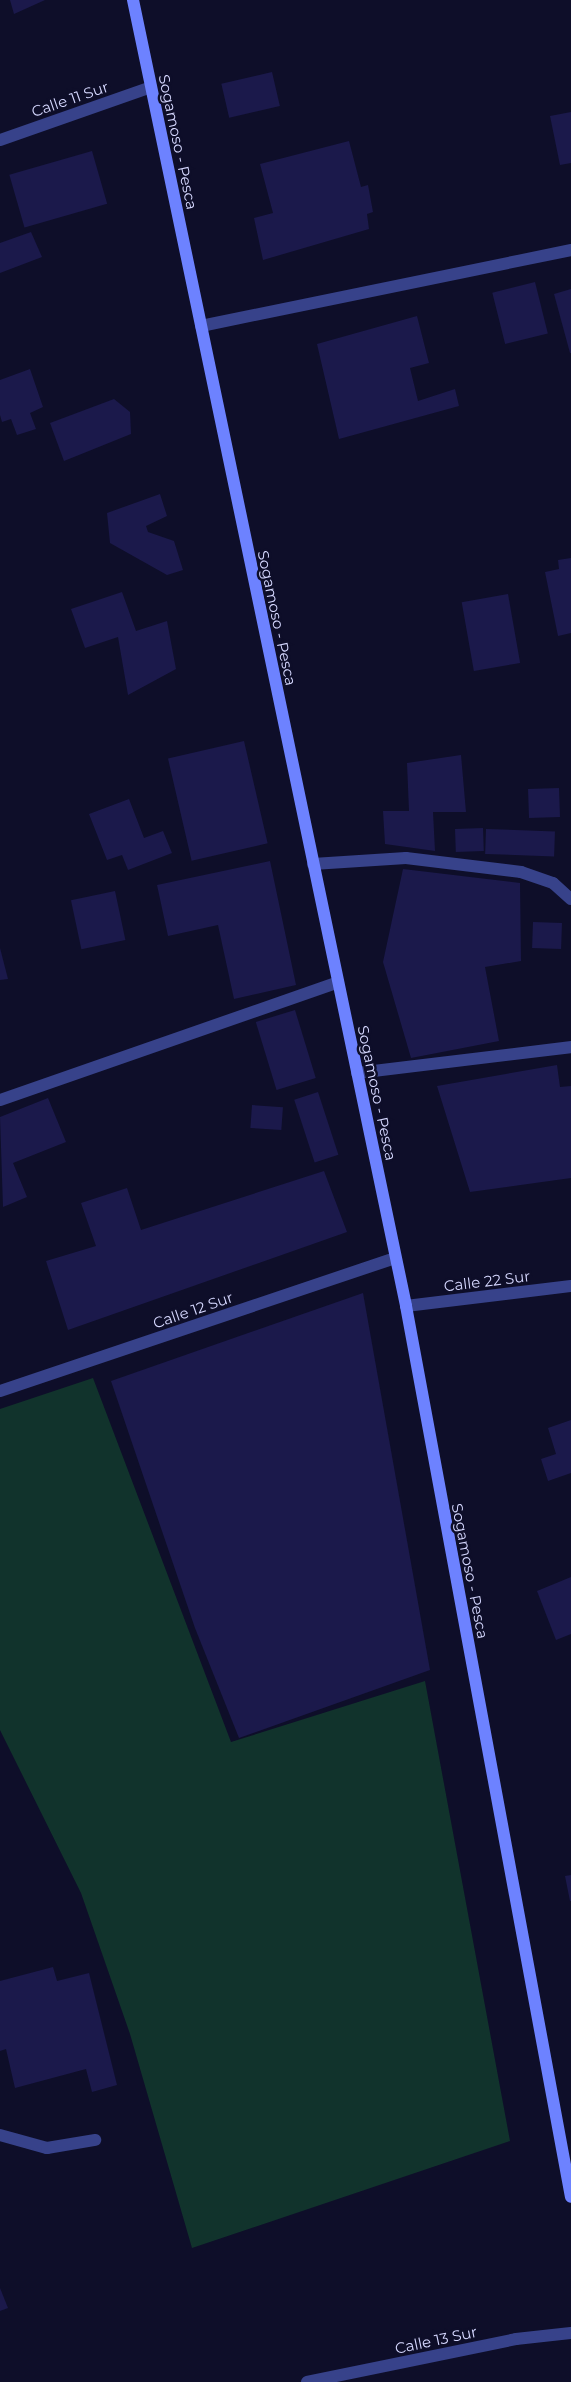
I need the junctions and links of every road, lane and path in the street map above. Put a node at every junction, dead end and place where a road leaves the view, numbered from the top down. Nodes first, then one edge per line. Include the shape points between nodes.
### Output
1 (133, 0) edge
2 (151, 87) junction
3 (0, 140) edge
4 (571, 250) edge
5 (201, 326) junction
6 (313, 864) junction
7 (571, 899) edge
8 (338, 982) junction
9 (571, 1047) edge
10 (357, 1073) junction
11 (0, 1100) edge
12 (396, 1258) junction
13 (571, 1286) edge
14 (406, 1306) junction
15 (0, 1392) edge
16 (0, 2135) edge
17 (95, 2140) dead end
18 (571, 2197) edge
19 (571, 2333) edge
20 (307, 2382) edge

1 - 2 main road, Sogamoso - Pesca
2 - 3 street, Calle 11 Sur
2 - 5 main road, Sogamoso - Pesca
4 - 5 street
5 - 6 main road, Sogamoso - Pesca
6 - 7 street via 406,858 521,872 553,883
6 - 8 main road, Sogamoso - Pesca
8 - 10 main road, Sogamoso - Pesca
8 - 11 street
9 - 10 street
10 - 12 main road, Sogamoso - Pesca
12 - 14 main road, Sogamoso - Pesca
12 - 15 street, Calle 12 Sur
13 - 14 street, Calle 22 Sur
14 - 18 main road, Sogamoso - Pesca
16 - 17 street via 46,2148
19 - 20 street, Calle 13 Sur via 516,2339

